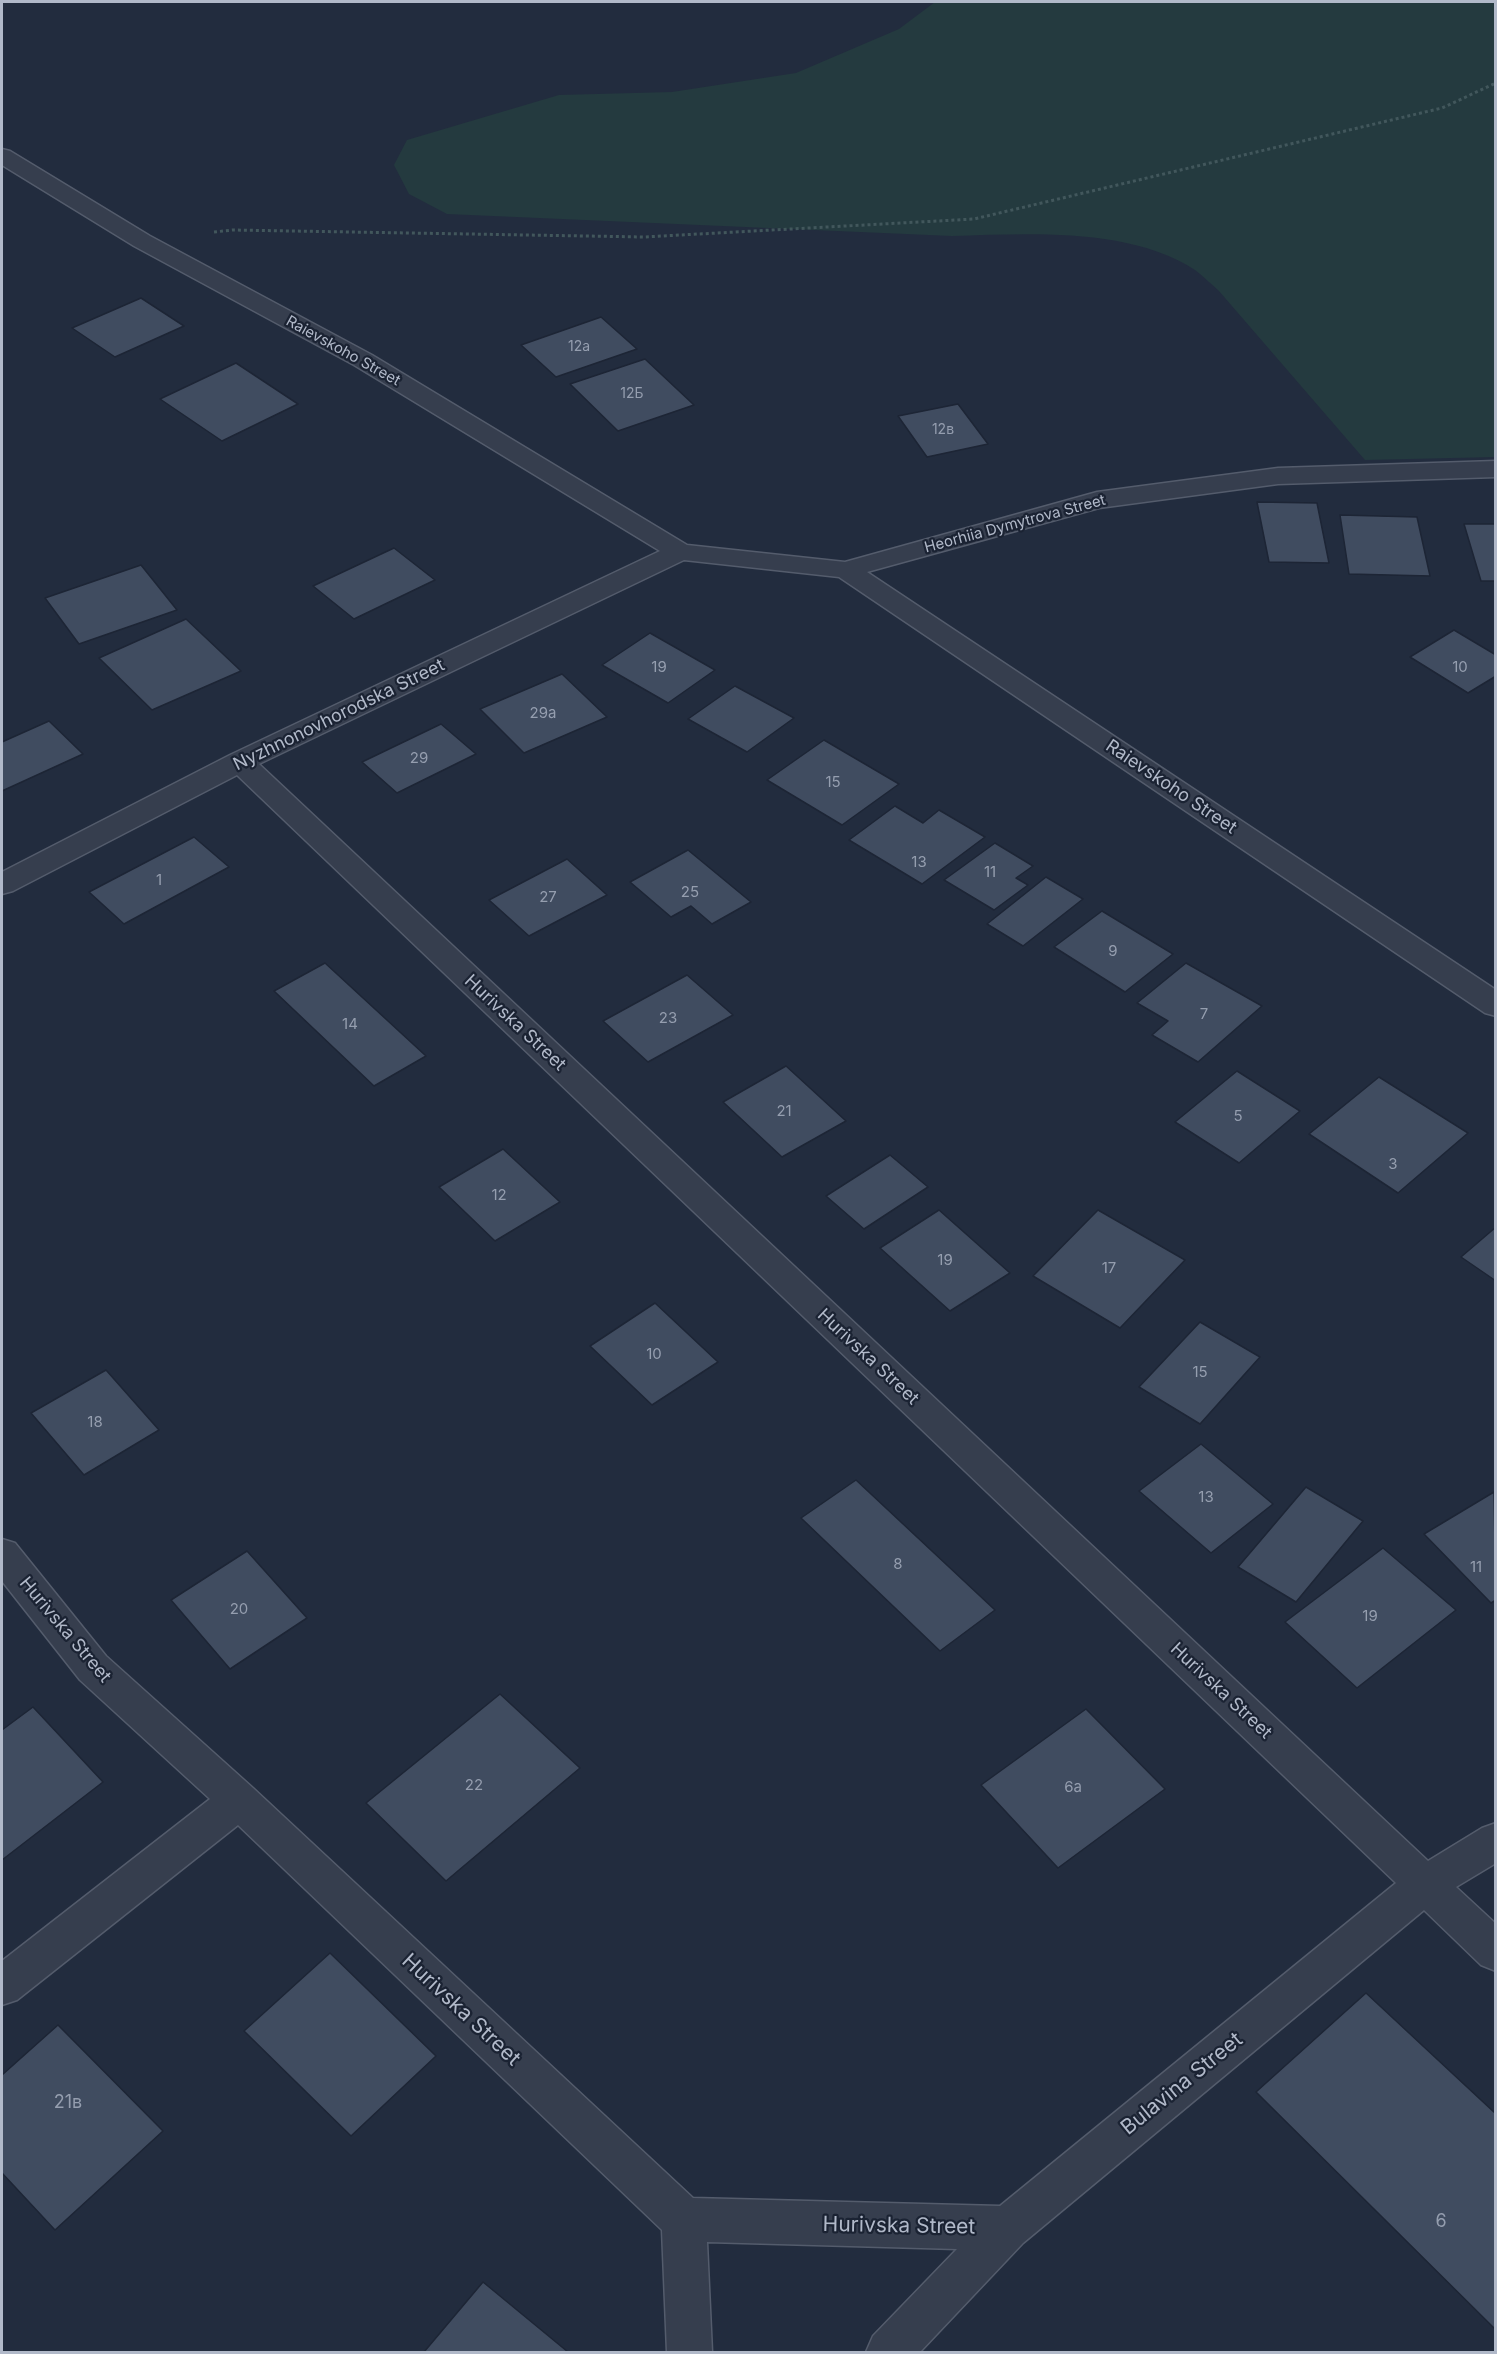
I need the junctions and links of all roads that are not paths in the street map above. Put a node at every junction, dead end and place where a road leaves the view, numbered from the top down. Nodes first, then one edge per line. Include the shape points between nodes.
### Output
1 (2, 156) edge
2 (1496, 470) edge
3 (680, 552) junction
4 (846, 570) junction
5 (240, 762) junction
6 (2, 884) edge
7 (1496, 1005) edge
8 (2, 1554) edge
9 (239, 1800) junction
10 (1496, 1840) edge
11 (1425, 1884) junction
12 (1496, 1952) edge
13 (2, 1986) edge
14 (684, 2220) junction
15 (1007, 2228) junction
16 (689, 2352) edge
17 (889, 2352) edge

1 - 3 street, Raievskoho Street via 142,241 363,360
2 - 4 street, Heorhiia Dymytrova Street via 1278,476 1097,500
3 - 4 street, Heorhiia Dymytrova Street
3 - 5 street, Nyzhnonovhorodska Street
4 - 7 street, Raievskoho Street
5 - 6 street, Nyzhnonovhorodska Street
5 - 11 street, Hurivska Street
8 - 9 street, Hurivska Street via 93,1668
9 - 13 street
9 - 14 street, Hurivska Street
10 - 11 street, Bulavina Street
11 - 12 street, Hurivska Street
11 - 15 street, Bulavina Street
14 - 15 street, Hurivska Street
14 - 16 street
15 - 17 street, Bulavina Street

